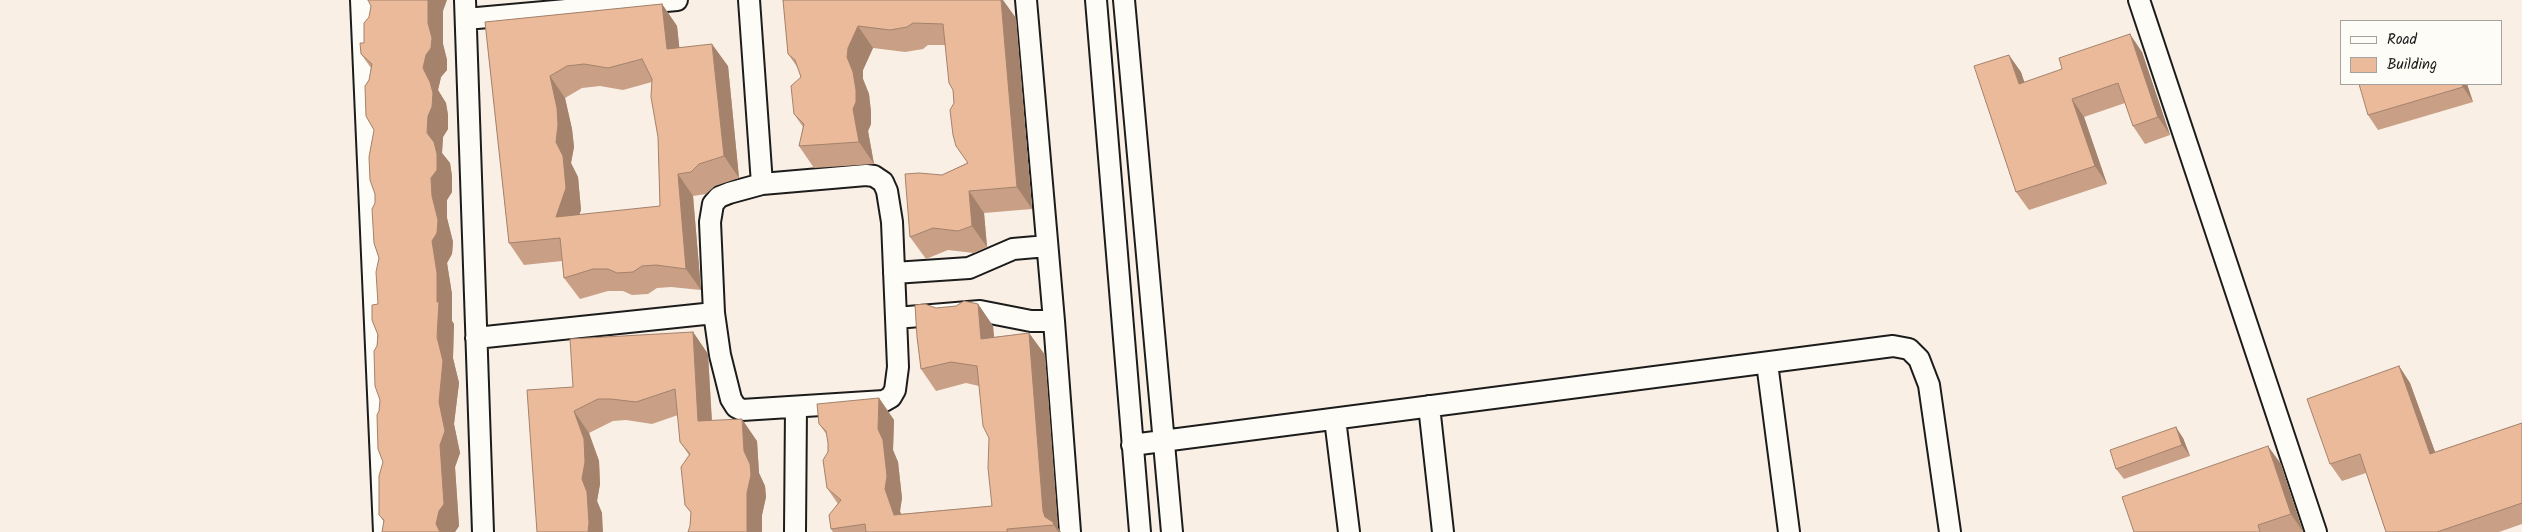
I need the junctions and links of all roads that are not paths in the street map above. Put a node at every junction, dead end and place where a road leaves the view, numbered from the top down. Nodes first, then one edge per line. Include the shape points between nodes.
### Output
1 (361, 0) edge
2 (677, 0) edge
3 (749, 0) edge
4 (1026, 0) edge
5 (1096, 0) edge
6 (1124, 0) edge
7 (2139, 0) edge
8 (465, 10) edge
9 (762, 184) junction
10 (1048, 246) junction
11 (894, 273) junction
12 (714, 313) junction
13 (896, 318) junction
14 (1054, 321) junction
15 (476, 338) junction
16 (1767, 363) junction
17 (1430, 406) junction
18 (796, 407) junction
19 (1335, 419) junction
20 (1164, 442) junction
21 (1132, 445) junction
22 (384, 532) edge
23 (483, 532) edge
24 (795, 532) edge
25 (1070, 532) edge
26 (1140, 532) edge
27 (1172, 532) edge
28 (1348, 532) edge
29 (1443, 532) edge
30 (1789, 532) edge
31 (1950, 532) edge
32 (2316, 532) edge

1 - 22 street
2 - 8 street
3 - 9 street
4 - 10 street
5 - 21 street
6 - 20 street
7 - 32 street
8 - 15 street
9 - 11 street via 866,175 883,182 892,222
9 - 12 street via 719,197 712,204
10 - 11 street via 1014,249 969,268
10 - 14 street
11 - 13 street
12 - 15 street
12 - 18 street via 720,355 736,407 742,410
13 - 14 street via 980,311 1031,321
13 - 18 street via 898,367 891,397 884,401
14 - 25 street
15 - 23 street
16 - 17 street
16 - 30 street
16 - 31 street via 1893,346 1909,349 1919,359 1929,385
17 - 19 street
17 - 29 street
18 - 24 street
19 - 20 street
19 - 28 street
20 - 21 street
20 - 27 street
21 - 26 street

